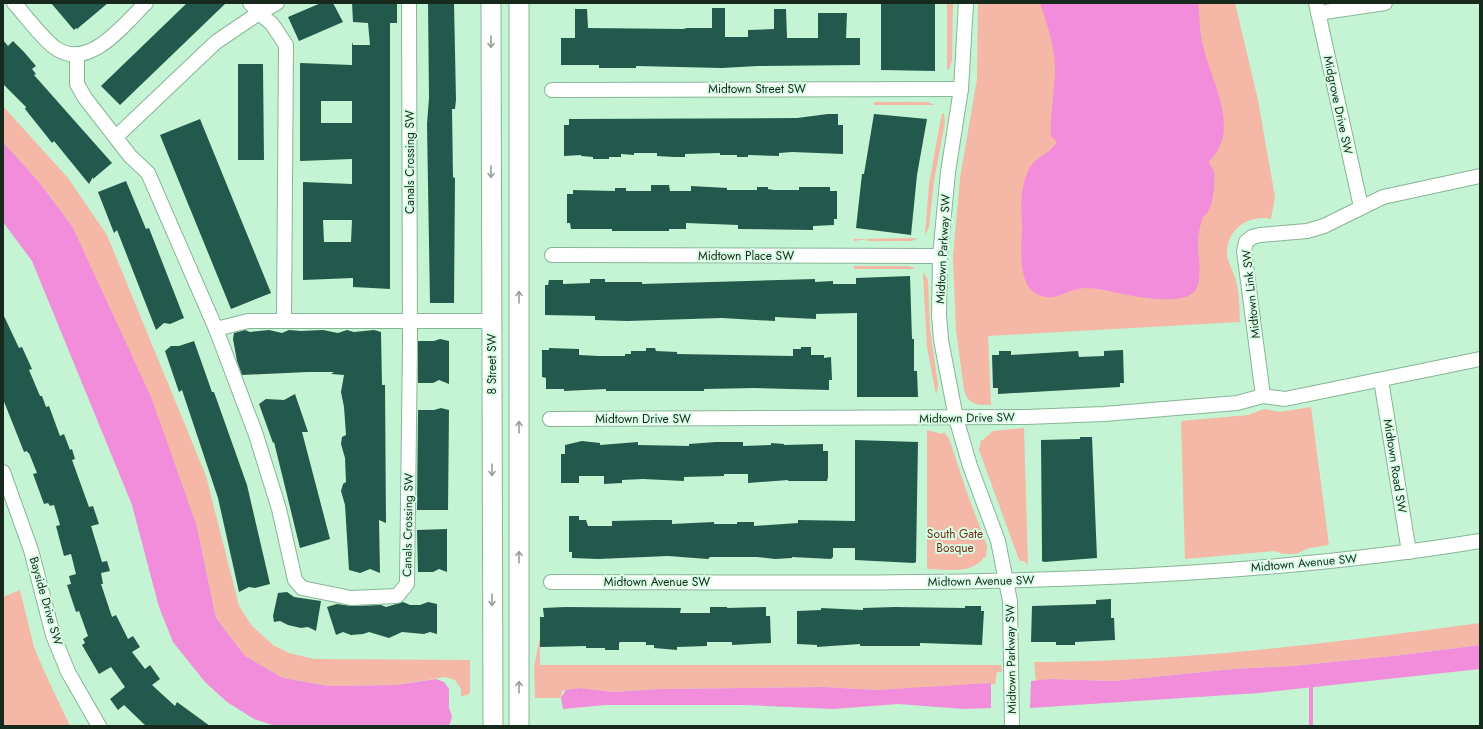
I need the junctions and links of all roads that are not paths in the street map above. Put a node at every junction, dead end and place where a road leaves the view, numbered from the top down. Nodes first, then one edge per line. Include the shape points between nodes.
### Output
1 (14, 3) edge
2 (146, 3) edge
3 (277, 3) edge
4 (409, 3) edge
5 (491, 3) edge
6 (519, 3) edge
7 (966, 3) edge
8 (1385, 3) edge
9 (255, 8) edge
10 (1317, 8) edge
11 (77, 54) junction
12 (961, 89) junction
13 (552, 90) dead end
14 (116, 137) junction
15 (1480, 176) edge
16 (1361, 207) junction
17 (552, 255) dead end
18 (940, 256) junction
19 (284, 321) junction
20 (410, 321) junction
21 (492, 321) junction
22 (216, 329) junction
23 (1480, 359) edge
24 (1381, 380) junction
25 (1263, 396) junction
26 (956, 418) junction
27 (550, 420) dead end
28 (3, 472) edge
29 (7, 495) edge
30 (1480, 540) edge
31 (1409, 552) junction
32 (1005, 581) junction
33 (551, 582) dead end
34 (99, 726) edge
35 (493, 726) edge
36 (519, 726) edge
37 (1012, 726) edge

1 - 11 street via 54,47
2 - 11 street via 99,48
3 - 9 street
4 - 20 street, Canals Crossing SW
5 -> 21 main road, 8 Street SW
36 -> 6 main road
7 - 12 street, Midtown Parkway SW
8 - 10 street
9 - 14 street
9 - 19 street via 272,24 286,45
10 - 16 street, Midgrove Drive SW
11 - 14 street, Canals Crossing SW via 77,84
12 - 13 street, Midtown Street SW
12 - 18 street, Midtown Parkway SW via 948,172
14 - 22 street, Canals Crossing SW via 148,173
15 - 16 street via 1390,195
16 - 25 street, Midtown Link SW via 1324,226 1307,231 1260,235 1246,242 1244,251
17 - 18 street, Midtown Place SW
18 - 26 street, Midtown Parkway SW via 941,340
19 - 20 street
19 - 22 street via 248,321
20 - 21 street
20 - 22 street, Canals Crossing SW via 407,584 397,596 351,598 302,588 295,580 279,509 258,442
21 -> 35 main road, 8 Street SW
23 - 24 street, Midtown Drive SW
24 - 25 street, Midtown Drive SW via 1285,398
24 - 31 street, Midtown Road SW
25 - 26 street, Midtown Drive SW via 1237,403 1104,414
26 - 27 street, Midtown Drive SW
26 - 32 street, Midtown Parkway SW via 970,466 998,541
28 - 29 street, Bayside Drive SW
29 - 34 street, Bayside Drive SW via 32,550 53,635 68,672
30 - 31 street, Midtown Avenue SW
31 - 32 street, Midtown Avenue SW via 1250,569
32 - 33 street, Midtown Avenue SW
32 - 37 street, Midtown Parkway SW via 1010,601

